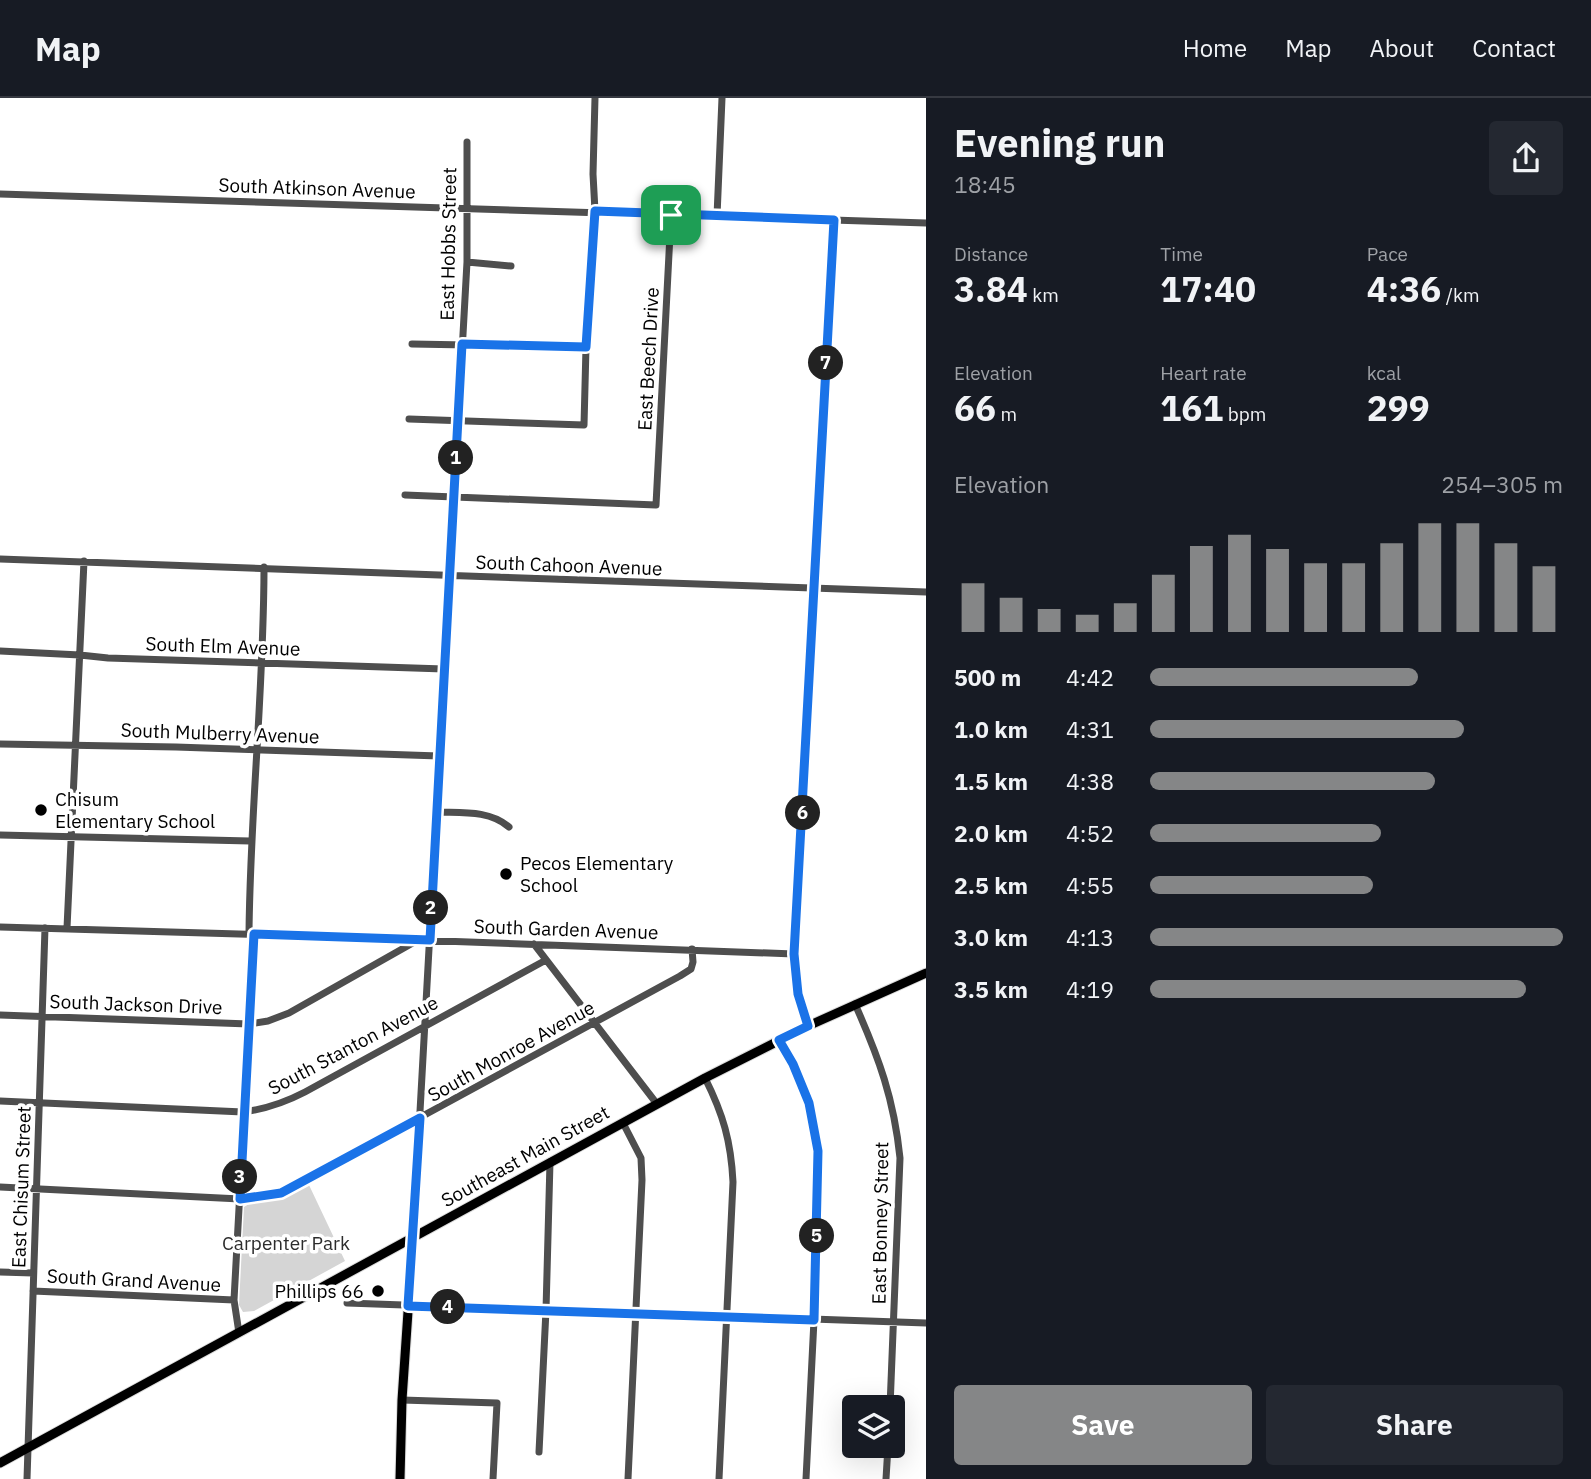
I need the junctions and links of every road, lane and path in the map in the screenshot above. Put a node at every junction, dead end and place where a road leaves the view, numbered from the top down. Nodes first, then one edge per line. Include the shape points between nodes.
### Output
1 (595, 98) edge
2 (722, 98) edge
3 (467, 142) dead end
4 (0, 194) edge
5 (469, 208) junction
6 (595, 211) junction
7 (671, 215) junction
8 (716, 216) junction
9 (834, 220) junction
10 (926, 223) edge
11 (467, 262) junction
12 (511, 266) dead end
13 (412, 344) dead end
14 (462, 344) junction
15 (586, 347) junction
16 (409, 419) dead end
17 (458, 421) junction
18 (405, 495) dead end
19 (454, 497) junction
20 (0, 559) edge
21 (84, 561) junction
22 (264, 567) junction
23 (450, 576) junction
24 (815, 589) junction
25 (926, 592) edge
26 (0, 651) edge
27 (80, 655) junction
28 (261, 664) junction
29 (444, 670) junction
30 (0, 744) edge
31 (76, 746) junction
32 (256, 749) junction
33 (439, 756) junction
34 (436, 812) junction
35 (509, 827) dead end
36 (0, 835) edge
37 (71, 837) junction
38 (250, 841) junction
39 (0, 927) edge
40 (45, 928) junction
41 (67, 928) junction
42 (251, 934) junction
43 (418, 939) junction
44 (430, 940) junction
45 (534, 944) junction
46 (691, 949) junction
47 (794, 954) junction
48 (544, 961) junction
49 (926, 973) edge
50 (855, 1004) junction
51 (0, 1015) edge
52 (42, 1016) junction
53 (595, 1023) junction
54 (249, 1024) junction
55 (426, 1026) junction
56 (808, 1026) junction
57 (779, 1040) junction
58 (705, 1078) junction
59 (0, 1101) edge
60 (39, 1103) junction
61 (657, 1104) junction
62 (243, 1112) junction
63 (420, 1118) junction
64 (624, 1123) junction
65 (551, 1163) junction
66 (0, 1187) edge
67 (36, 1189) junction
68 (240, 1199) junction
69 (413, 1238) junction
70 (0, 1272) edge
71 (33, 1273) junction
72 (33, 1291) junction
73 (234, 1300) junction
74 (346, 1303) dead end
75 (408, 1306) junction
76 (546, 1310) junction
77 (637, 1314) junction
78 (728, 1317) junction
79 (814, 1320) junction
80 (894, 1321) junction
81 (926, 1323) edge
82 (239, 1333) junction
83 (891, 1395) edge
84 (402, 1400) junction
85 (28, 1448) junction
86 (539, 1452) dead end
87 (887, 1458) edge
88 (0, 1463) edge
89 (27, 1479) edge
90 (400, 1479) edge
91 (493, 1479) edge
92 (628, 1479) edge
93 (719, 1479) edge
94 (806, 1479) edge
95 (886, 1479) edge

1 - 6 street
2 - 8 street
3 - 5 street, East Hobbs Street
4 - 5 street, South Atkinson Avenue
5 - 6 street, South Atkinson Avenue
5 - 11 street, East Hobbs Street
6 - 7 street, South Atkinson Avenue
6 - 15 street
7 - 8 street, South Atkinson Avenue
7 - 19 street, East Beech Drive via 656,505
8 - 9 street, South Atkinson Avenue
9 - 10 street, South Atkinson Avenue
9 - 24 street
11 - 12 street
11 - 14 street, East Hobbs Street
13 - 14 street
14 - 15 street
14 - 17 street, East Hobbs Street
15 - 17 street via 584,425
16 - 17 street
17 - 19 street, East Hobbs Street
18 - 19 street
19 - 23 street, East Hobbs Street
20 - 21 street, South Cahoon Avenue
21 - 22 street, South Cahoon Avenue
21 - 27 street
22 - 23 street, South Cahoon Avenue
22 - 28 street
23 - 24 street, South Cahoon Avenue
23 - 29 street, East Hobbs Street
24 - 25 street, South Cahoon Avenue
24 - 47 street
26 - 27 street, South Elm Avenue
27 - 28 street, South Elm Avenue
27 - 31 street
28 - 29 street, South Elm Avenue
28 - 32 street
29 - 33 street, East Hobbs Street
30 - 31 street, South Mulberry Avenue
31 - 32 street, South Mulberry Avenue
31 - 37 street
32 - 33 street, South Mulberry Avenue
32 - 38 street
33 - 34 street, East Hobbs Street
34 - 35 street via 488,815
34 - 44 street, East Hobbs Street
36 - 37 street
37 - 38 street
37 - 41 street
38 - 42 street
39 - 40 street, South Garden Avenue
40 - 41 street, South Garden Avenue
40 - 52 street, East Chisum Street
41 - 42 street, South Garden Avenue
42 - 43 street, South Garden Avenue
42 - 54 street
43 - 44 street, South Garden Avenue
43 - 54 street, South Jackson Drive via 289,1013
44 - 45 street, South Garden Avenue
44 - 55 street, East Hobbs Street
45 - 46 street, South Garden Avenue
45 - 48 street
46 - 47 street, South Garden Avenue
46 - 53 street, South Monroe Avenue via 691,970
47 - 56 street via 798,994
48 - 53 street
48 - 55 street, South Stanton Avenue
49 - 50 main road, Southeast Main Street
50 - 56 main road, Southeast Main Street
50 - 80 street, East Bonney Street via 884,1073 897,1129
51 - 52 street, South Jackson Drive
52 - 54 street, South Jackson Drive
52 - 60 street, East Chisum Street
53 - 61 street
53 - 63 street, South Monroe Avenue
54 - 62 street
55 - 62 street, South Stanton Avenue via 284,1103
55 - 63 street, East Hobbs Street
56 - 57 main road, Southeast Main Street
57 - 58 main road, Southeast Main Street
57 - 79 street via 809,1103 818,1151
58 - 61 main road, Southeast Main Street
58 - 78 street via 732,1149
59 - 60 street, South Stanton Avenue
60 - 62 street, South Stanton Avenue
60 - 67 street, East Chisum Street
61 - 64 main road, Southeast Main Street
62 - 68 street
63 - 68 street, South Monroe Avenue via 291,1189
63 - 69 street, East Hobbs Street
64 - 65 main road, Southeast Main Street
64 - 77 street via 641,1158
65 - 69 main road, Southeast Main Street
65 - 76 street
66 - 67 street, South Monroe Avenue
67 - 68 street, South Monroe Avenue
67 - 71 street, East Chisum Street
68 - 73 street
69 - 75 main road, East Hobbs Street
69 - 82 main road, Southeast Main Street
70 - 71 street, South Grand Avenue
71 - 72 street, East Chisum Street
72 - 73 street, South Grand Avenue
72 - 85 street, East Chisum Street
73 - 82 street
74 - 75 street
75 - 76 street
75 - 84 main road, East Hobbs Street
76 - 77 street
76 - 86 street
77 - 78 street
77 - 92 street
78 - 79 street
78 - 93 street
79 - 80 street
79 - 94 street
80 - 81 street
80 - 83 street, East Bonney Street
82 - 85 main road, Southeast Main Street
84 - 90 main road, East Hobbs Street
84 - 91 street via 497,1403
85 - 88 main road, Southeast Main Street
85 - 89 street, East Chisum Street
87 - 95 street

